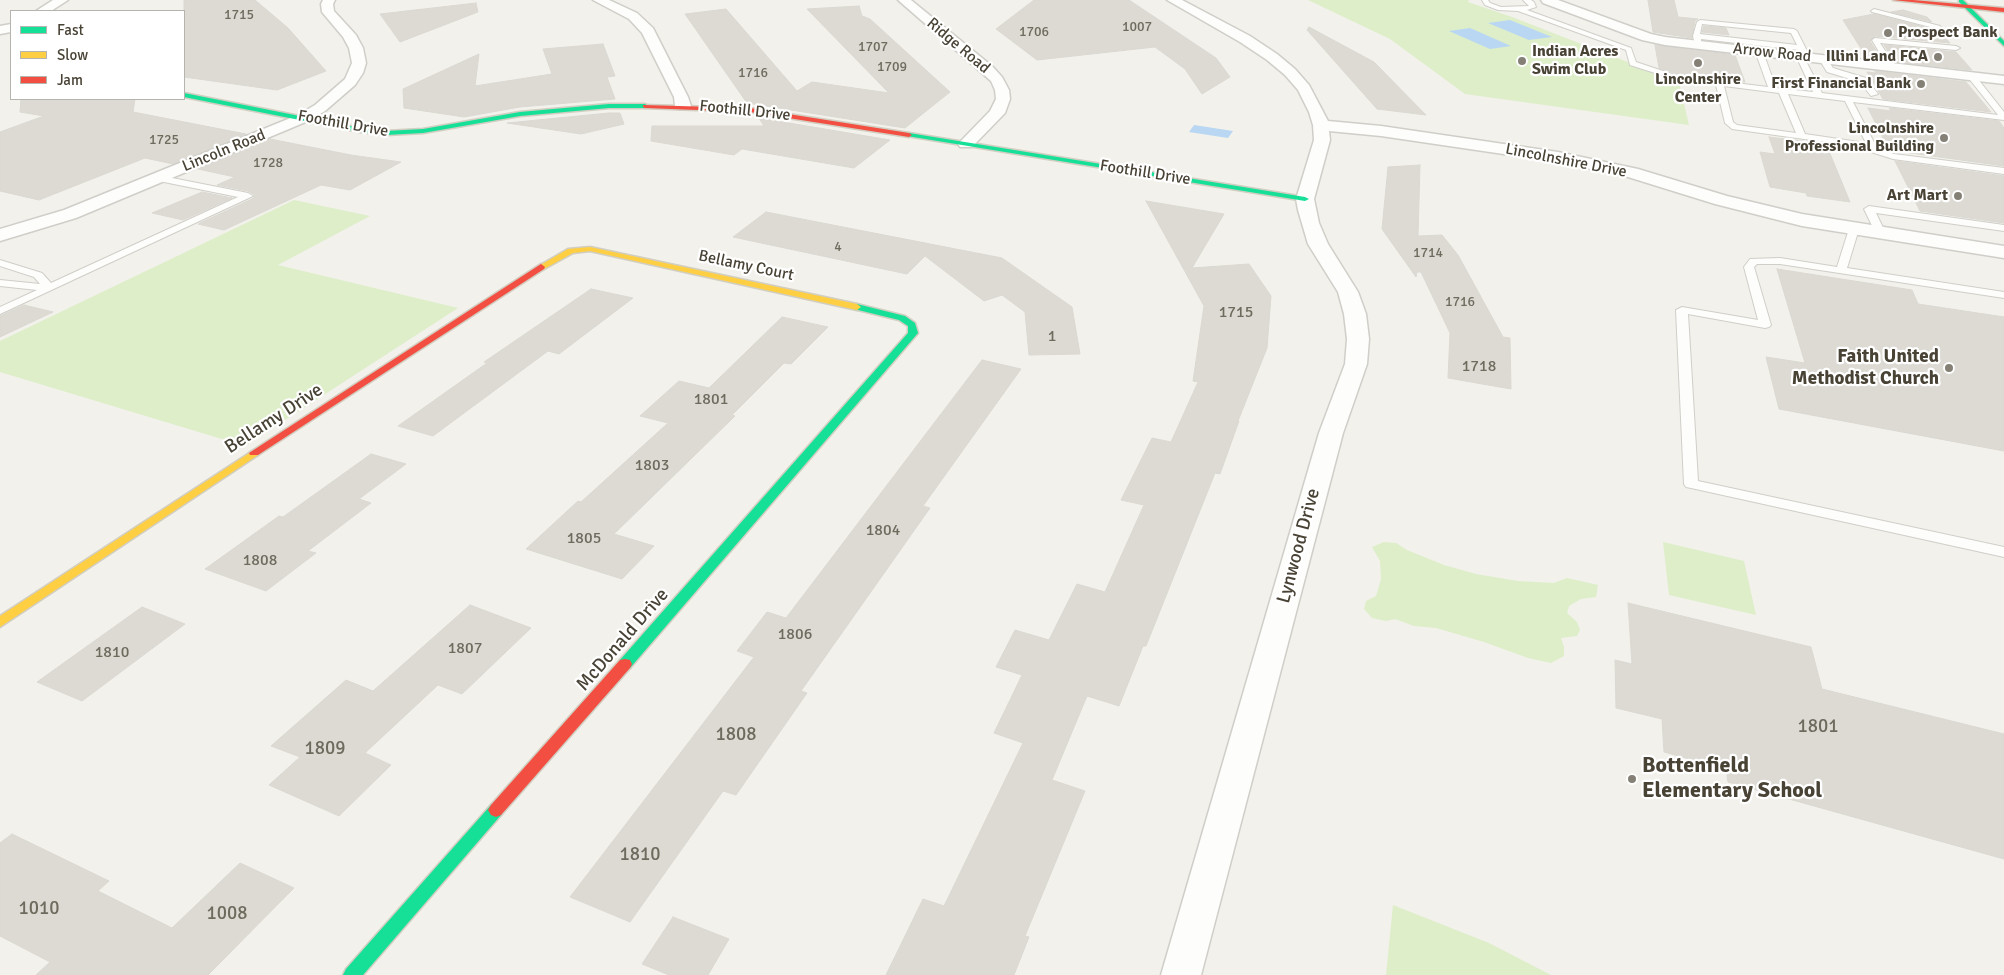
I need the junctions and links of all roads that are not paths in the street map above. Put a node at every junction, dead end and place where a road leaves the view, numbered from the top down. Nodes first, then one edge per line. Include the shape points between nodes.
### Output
1 (62, 0) edge
2 (329, 0) edge
3 (599, 0) edge
4 (904, 0) edge
5 (1173, 0) edge
6 (1485, 0) edge
7 (1526, 0) edge
8 (1547, 0) edge
9 (1896, 0) edge
10 (1964, 3) edge
11 (1519, 9) junction
12 (44, 10) edge
13 (1874, 10) dead end
14 (2004, 10) edge
15 (1938, 27) dead end
16 (1697, 32) junction
17 (2004, 44) edge
18 (1800, 45) junction
19 (1956, 48) dead end
20 (1759, 52) junction
21 (1823, 59) junction
22 (1892, 67) junction
23 (1971, 76) junction
24 (2004, 80) edge
25 (1720, 84) junction
26 (1815, 87) junction
27 (1773, 90) junction
28 (1783, 92) junction
29 (1874, 94) junction
30 (185, 95) edge
31 (1819, 96) junction
32 (1848, 99) junction
33 (682, 106) junction
34 (1997, 108) junction
35 (2004, 117) edge
36 (303, 118) junction
37 (1321, 125) junction
38 (1802, 137) junction
39 (966, 144) junction
40 (1872, 146) junction
41 (2004, 171) edge
42 (157, 178) junction
43 (1305, 199) junction
44 (2004, 228) edge
45 (1854, 229) junction
46 (1881, 234) junction
47 (0, 235) edge
48 (571, 251) joint
49 (2004, 252) edge
50 (0, 263) edge
51 (1841, 270) junction
52 (0, 283) edge
53 (50, 288) junction
54 (2004, 295) edge
55 (0, 311) edge
56 (912, 325) joint
57 (2004, 552) edge
58 (0, 622) edge
59 (352, 975) edge
60 (1181, 975) edge

1 - 12 street
2 - 36 street, Lincoln Road via 328,12 349,35 359,64 344,89
3 - 33 street via 633,16 648,31 682,97
4 - 39 street, Ridge Road via 988,70 1002,90 997,113
5 - 37 street via 1272,56 1304,88
6 - 11 lane via 1495,7
7 - 11 lane via 1533,7
8 - 16 street, Arrow Road via 1647,37
9 - 10 street
10 - 14 street
10 - 17 street
11 - 25 lane via 1629,49 1633,63 1677,78
13 - 15 lane
16 - 18 lane
16 - 18 lane
16 - 20 street, Arrow Road
18 - 20 street, Arrow Road
18 - 21 street, Arrow Road
18 - 26 lane
19 - 22 lane via 1875,40
20 - 27 lane
21 - 22 street, Arrow Road
21 - 29 lane via 1830,70 1863,80
22 - 23 street, Arrow Road
23 - 24 street, Arrow Road
23 - 34 lane
25 - 27 lane
25 - 38 lane via 1730,125
26 - 29 lane
26 - 31 lane
27 - 28 lane
28 - 31 lane
28 - 38 lane
29 - 34 lane
30 - 36 street, Foothill Drive
31 - 32 lane
32 - 35 lane
32 - 40 lane
33 - 36 street, Foothill Drive via 564,109 402,133 360,130
33 - 39 street, Foothill Drive via 758,111
34 - 35 lane
36 - 42 street, Lincoln Road
37 - 43 street, Lynwood Drive via 1318,160
37 - 45 street, Lincolnshire Drive via 1390,132 1587,162 1756,210
38 - 40 lane
39 - 43 street, Foothill Drive
40 - 41 lane via 1874,150 1893,156
42 - 47 street, Lincoln Road via 70,214
42 - 53 lane via 248,196
43 - 60 street, Lynwood Drive via 1318,244 1348,292 1355,314 1356,364 1331,433
44 - 46 lane via 1869,209
45 - 46 street, Lincolnshire Drive
45 - 51 lane
46 - 49 street, Lincolnshire Drive
48 - 56 street, Bellamy Court via 608,252 880,312 902,318
48 - 58 street, Bellamy Drive via 555,258
50 - 53 lane via 38,275
51 - 54 lane
51 - 57 lane via 1780,261 1754,261 1749,267 1765,325 1682,310 1691,484
52 - 53 lane
53 - 55 lane
56 - 59 street, McDonald Drive via 913,333 866,389

